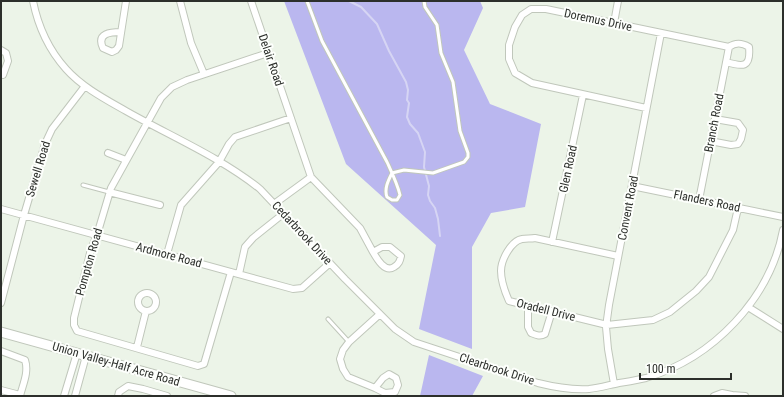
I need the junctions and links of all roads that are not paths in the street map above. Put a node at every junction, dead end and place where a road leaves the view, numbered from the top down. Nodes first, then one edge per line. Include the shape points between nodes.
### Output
1 (33, 1) edge
2 (126, 1) edge
3 (180, 1) edge
4 (251, 1) edge
5 (307, 1) edge
6 (424, 1) edge
7 (618, 1) edge
8 (614, 22) junction
9 (121, 32) dead end
10 (660, 33) junction
11 (729, 47) junction
12 (1, 50) edge
13 (268, 53) junction
14 (726, 62) junction
15 (204, 74) junction
16 (2, 76) edge
17 (85, 86) junction
18 (583, 95) junction
19 (646, 108) junction
20 (291, 118) junction
21 (715, 119) junction
22 (147, 123) junction
23 (710, 141) junction
24 (108, 153) dead end
25 (126, 160) junction
26 (219, 162) junction
27 (392, 174) junction
28 (311, 177) junction
29 (84, 185) dead end
30 (632, 186) junction
31 (109, 192) junction
32 (699, 200) junction
33 (274, 204) junction
34 (160, 206) dead end
35 (738, 208) junction
36 (1, 209) edge
37 (283, 214) junction
38 (24, 216) junction
39 (783, 217) edge
40 (783, 230) edge
41 (97, 235) junction
42 (552, 242) junction
43 (373, 252) dead end
44 (167, 254) junction
45 (618, 256) junction
46 (330, 263) junction
47 (231, 272) junction
48 (239, 274) junction
49 (4, 280) edge
50 (1, 303) edge
51 (528, 305) junction
52 (748, 307) junction
53 (146, 311) dead end
54 (552, 311) junction
55 (380, 314) junction
56 (328, 319) dead end
57 (607, 325) junction
58 (783, 329) edge
59 (1, 332) edge
60 (349, 342) junction
61 (136, 347) junction
62 (1, 352) edge
63 (77, 353) junction
64 (448, 353) joint
65 (86, 356) junction
66 (614, 384) junction
67 (66, 388) junction
68 (375, 388) dead end
69 (571, 388) junction
70 (1, 390) edge
71 (76, 394) edge
72 (732, 395) edge
73 (20, 396) edge
74 (64, 396) edge
75 (118, 396) edge
76 (167, 396) edge
77 (231, 396) edge
78 (570, 396) edge
79 (714, 396) edge
80 (745, 396) edge

1 - 17 street via 41,28 52,50 66,69
2 - 9 street
3 - 15 street
4 - 13 street, Delair Road
5 - 27 lane via 322,42
6 - 27 lane via 424,7 436,25 441,53 453,82 460,132 468,157 464,162 432,173 404,170
7 - 8 street
8 - 10 street, Doremus Drive
8 - 18 street, Doremus Drive via 546,9 531,9 522,15 515,27 509,45 509,59 514,73 532,83
10 - 11 street, Doremus Drive
10 - 19 street, Convent Road
11 - 14 street, Branch Road
11 - 14 street via 743,43 749,47 750,56 746,64 740,66
12 - 16 street via 6,53 8,61
13 - 15 street, Pompton Road
13 - 20 street, Delair Road
14 - 21 street, Branch Road
15 - 22 street, Pompton Road via 172,87 161,98
17 - 22 street
17 - 38 street, Sewell Road via 52,129 45,144
18 - 19 street, Doremus Drive
18 - 42 street, Glen Road
19 - 30 street, Convent Road
20 - 26 street via 235,137
20 - 28 street, Delair Road
21 - 23 street, Branch Road
21 - 23 street via 738,123 743,130 741,139 738,144 731,145
22 - 25 street, Pompton Road
22 - 26 street, Cedarbrook Drive
23 - 32 street, Branch Road
24 - 25 street
25 - 31 street, Pompton Road
26 - 33 street, Cedarbrook Drive via 244,176
26 - 44 street via 181,205
27 - 27 lane via 385,193 392,200 397,200 400,195
28 - 33 street
28 - 43 street via 360,228
29 - 31 lane
30 - 32 street, Flanders Road
30 - 45 street, Convent Road
31 - 34 street
31 - 41 street, Pompton Road
32 - 35 street, Flanders Road
33 - 37 street, Cedarbrook Drive
35 - 39 street, Flanders Road
35 - 57 street via 726,246 709,277 696,291 670,312 653,320
36 - 38 street, Ardmore Road
37 - 46 street, Cedarbrook Drive
37 - 48 street via 245,246
38 - 41 street, Ardmore Road
38 - 49 street, Sewell Road
40 - 52 street, Clearbrook Drive via 768,275
41 - 44 street, Ardmore Road
41 - 61 street, Pompton Road via 89,256 74,325 77,331
42 - 45 street, Oradell Drive
42 - 51 street, Oradell Drive via 535,238 521,239 511,246 504,260 501,271 509,301
44 - 47 street, Ardmore Road
45 - 57 street, Convent Road
46 - 48 street, Ardmore Road via 302,288 293,289
46 - 55 street, Cedarbrook Drive
47 - 48 street, Ardmore Road
47 - 61 street, Pompton Road via 204,364 198,366
49 - 50 street, Sewell Road
51 - 54 street, Oradell Drive
51 - 54 street via 528,327 531,333 537,335 545,334
52 - 58 street
52 - 66 street, Clearbrook Drive via 715,340 682,363 646,378
53 - 61 street
54 - 57 street, Oradell Drive
55 - 60 street
55 - 64 street, Cedarbrook Drive via 395,329 414,342
56 - 60 lane
57 - 66 street, Convent Road
59 - 63 street, Union Valley-Half Acre Road
60 - 68 street via 340,360 343,369 348,377
62 - 73 street via 25,360 27,371
63 - 65 street, Union Valley-Half Acre Road
63 - 67 street
64 - 69 street, Clearbrook Drive via 538,383
65 - 71 street
65 - 77 street, Union Valley-Half Acre Road
66 - 69 street, Clearbrook Drive via 589,389
67 - 71 street
67 - 74 street
69 - 78 street
70 - 73 street
72 - 79 street via 722,393
72 - 80 street
75 - 76 street via 119,392 128,386

